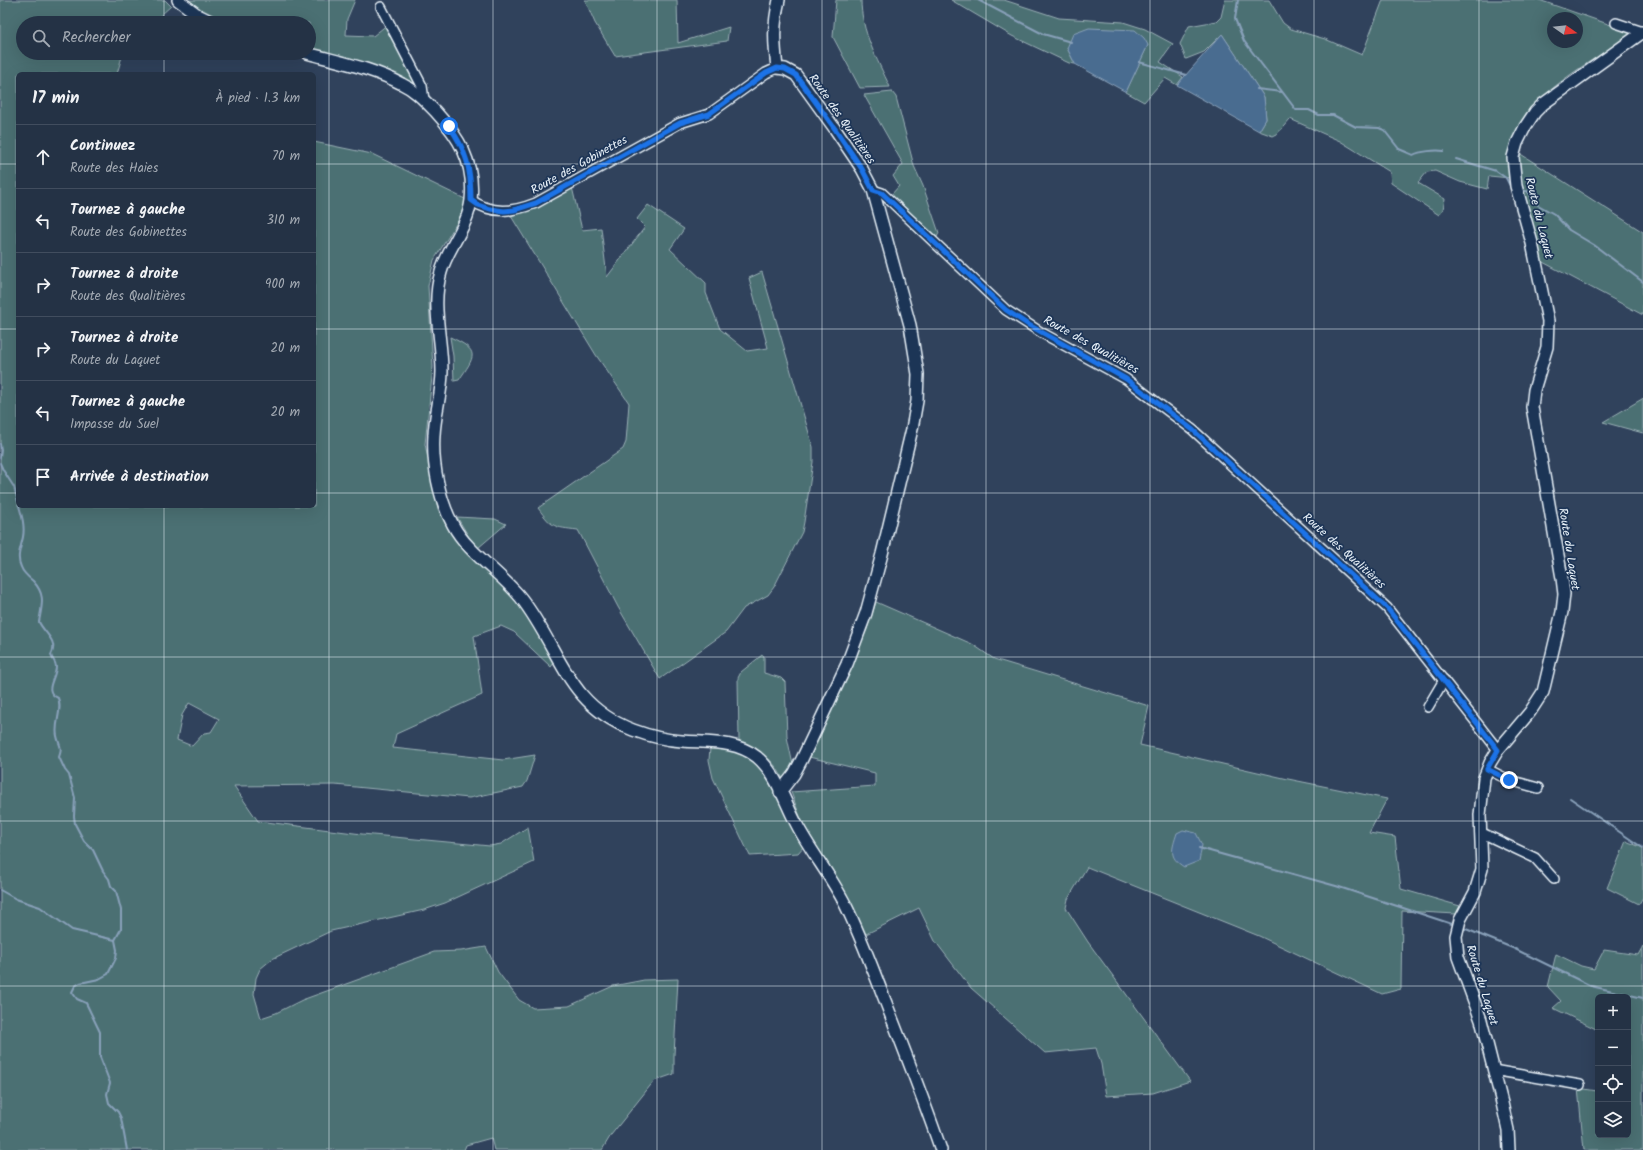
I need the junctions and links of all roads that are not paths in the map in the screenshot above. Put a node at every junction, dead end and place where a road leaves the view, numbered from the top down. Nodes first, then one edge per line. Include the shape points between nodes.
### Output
1 (178, 0) edge
2 (779, 0) edge
3 (381, 7) dead end
4 (200, 16) edge
5 (1616, 23) dead end
6 (1643, 32) edge
7 (316, 56) edge
8 (777, 68) junction
9 (424, 100) junction
10 (873, 190) junction
11 (471, 200) junction
12 (1444, 680) junction
13 (1428, 707) dead end
14 (1498, 750) junction
15 (1487, 769) junction
16 (1538, 788) dead end
17 (780, 792) junction
18 (1480, 832) junction
19 (1554, 879) dead end
20 (1494, 1070) junction
21 (1580, 1085) dead end
22 (941, 1150) edge
23 (1509, 1150) edge

1 - 4 street
2 - 8 street via 774,20
3 - 9 street via 422,86
5 - 6 street
6 - 14 street, Route du Laquet via 1543,104 1520,135 1514,151 1513,169 1517,190 1532,243 1548,322 1547,347 1534,390 1532,407 1564,594 1544,692
7 - 9 street via 382,75 405,85
8 - 10 street, Route des Qualitières via 796,75 862,169
8 - 11 street, Route des Gobinettes via 766,73 709,114 680,123 536,203 504,211 478,205
9 - 11 street via 449,126 464,151 469,165
10 - 12 street, Route des Qualitières via 882,193 1016,317 1126,379 1193,430 1387,608
10 - 17 street via 914,345 918,374 915,412 881,560 857,639 794,774
11 - 17 street via 463,227 442,268 436,300 442,374 434,433 434,460 442,498 453,525 466,543 507,582 528,608 573,685 596,710 623,726 653,737 726,744 746,750 760,760
12 - 13 street
12 - 14 street, Route des Qualitières
14 - 15 street, Route du Laquet
15 - 16 street via 1509,780
15 - 18 street, Route du Laquet via 1480,800
17 - 22 street via 796,823 840,893 906,1055
18 - 19 street via 1535,858
18 - 20 street, Route du Laquet via 1480,876 1475,892 1460,920 1456,942 1458,957
20 - 21 street
20 - 23 street, Route du Laquet via 1508,1130

